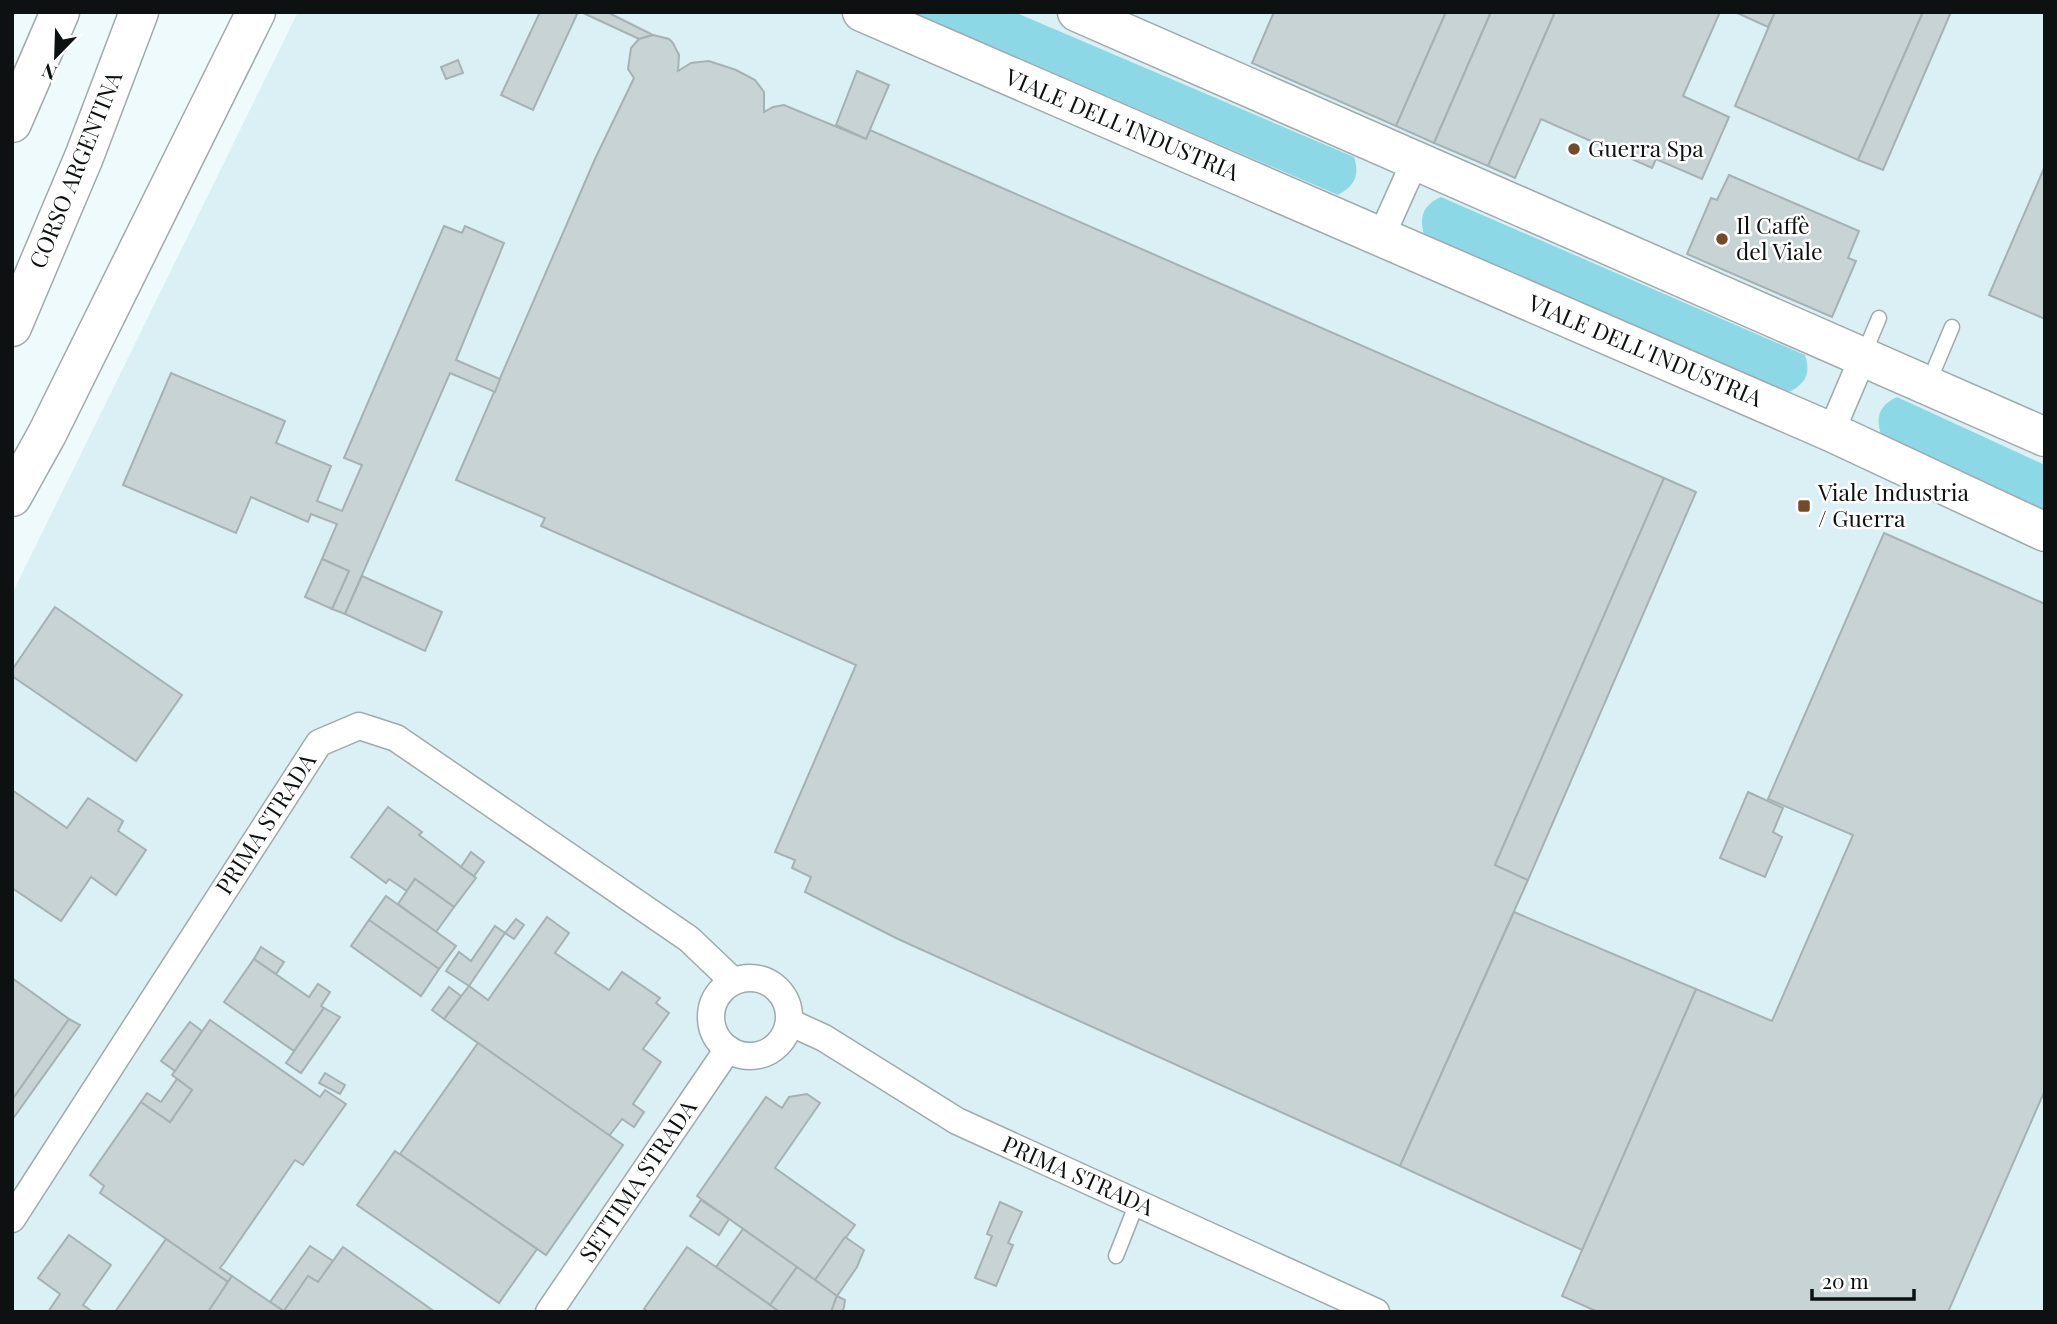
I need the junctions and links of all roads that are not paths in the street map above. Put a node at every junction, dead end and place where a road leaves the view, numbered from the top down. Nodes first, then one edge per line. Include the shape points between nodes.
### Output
1 (60, 12) edge
2 (139, 12) edge
3 (256, 12) edge
4 (862, 12) edge
5 (1077, 12) edge
6 (12, 123) edge
7 (1415, 161) junction
8 (1381, 237) junction
9 (1879, 317) dead end
10 (12, 327) edge
11 (1952, 327) dead end
12 (1863, 357) junction
13 (1927, 387) junction
14 (1831, 432) junction
15 (2045, 437) edge
16 (12, 497) edge
17 (2045, 532) edge
18 (733, 981) junction
19 (789, 1022) junction
20 (728, 1049) junction
21 (1137, 1203) junction
22 (12, 1219) edge
23 (1116, 1256) dead end
24 (549, 1312) edge
25 (1377, 1312) edge

1 - 6 main road
2 - 10 main road, CORSO ARGENTINA
3 - 16 main road
4 - 8 main road, VIALE DELL'INDUSTRIA
5 - 7 main road
7 - 8 street
7 - 12 main road
8 - 14 main road, VIALE DELL'INDUSTRIA
9 - 12 lane
11 - 13 lane
12 - 13 main road
12 - 14 street
13 - 15 main road
14 - 17 main road, VIALE DELL'INDUSTRIA
18 - 19 street via 747,977 775,986 784,996
18 - 20 street via 713,1001 710,1016 713,1029
18 - 22 street, PRIMA STRADA via 689,939 396,738 359,726 319,743
19 - 20 street via 777,1046 766,1053 740,1055
19 - 21 street, PRIMA STRADA via 824,1038 957,1121
20 - 24 street, SETTIMA STRADA
21 - 23 lane
21 - 25 street, PRIMA STRADA

